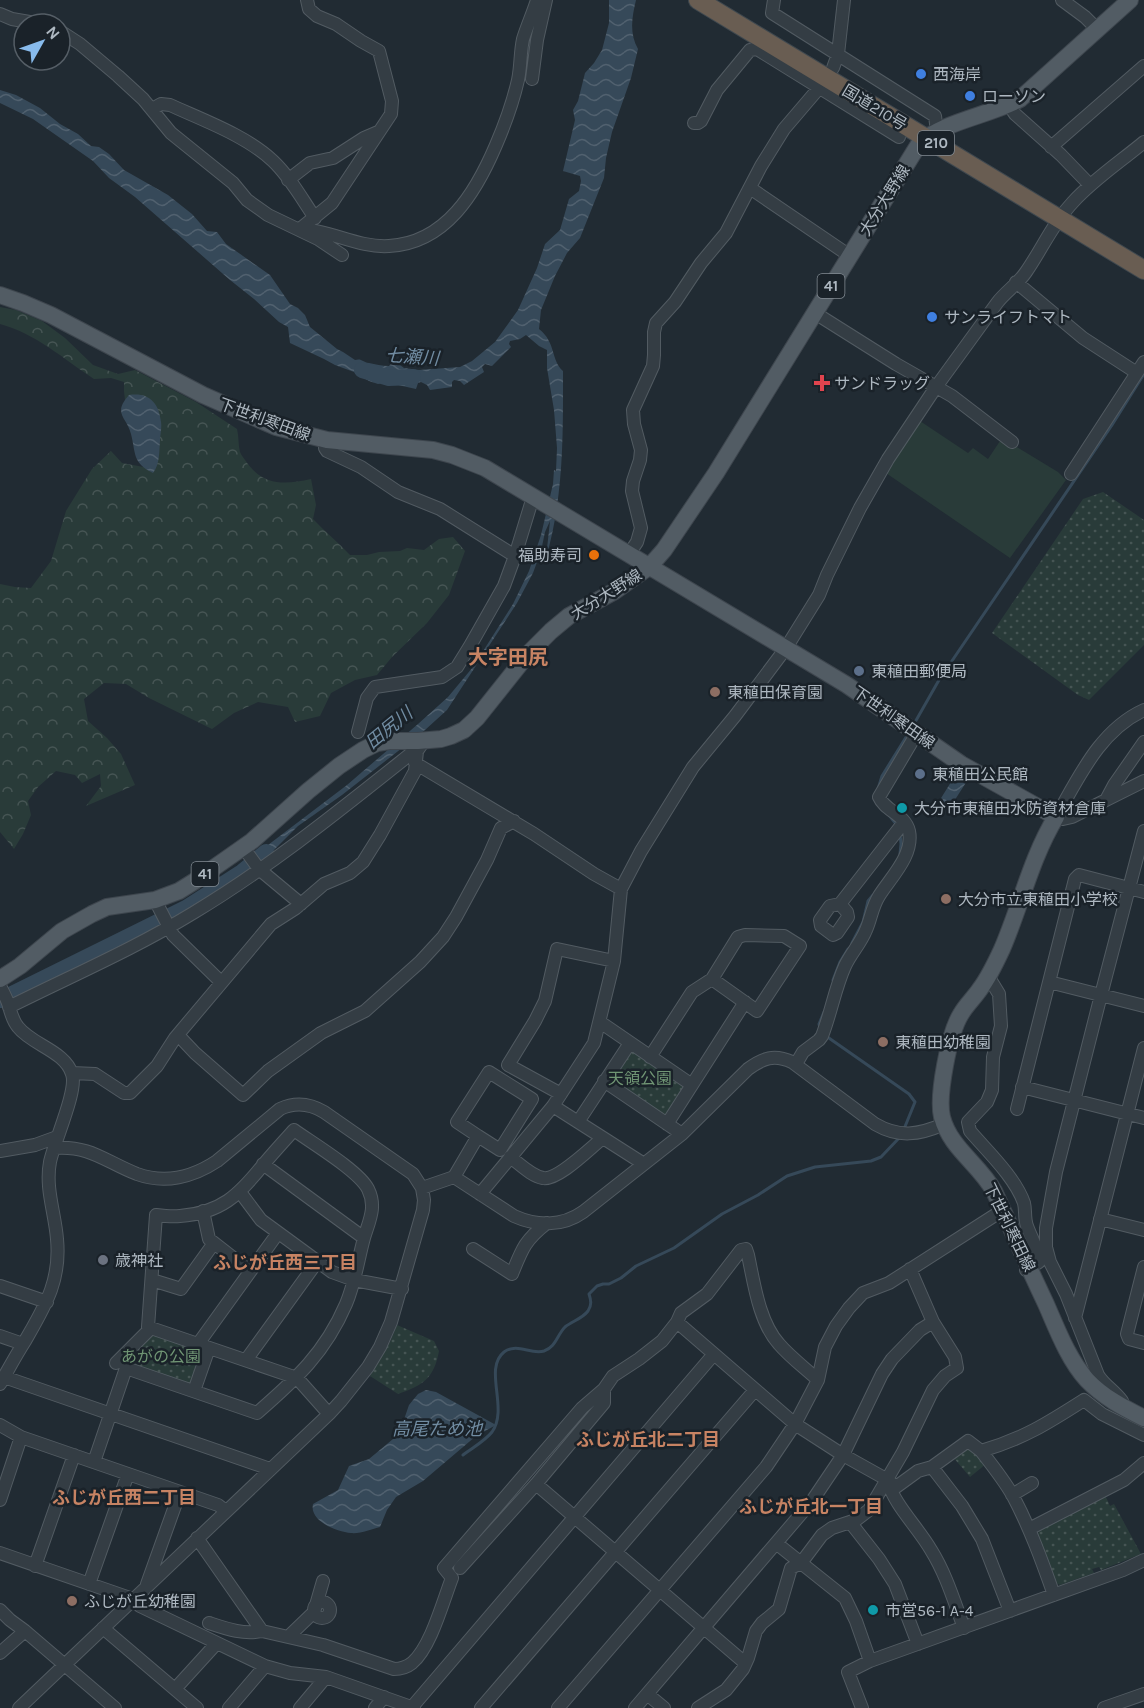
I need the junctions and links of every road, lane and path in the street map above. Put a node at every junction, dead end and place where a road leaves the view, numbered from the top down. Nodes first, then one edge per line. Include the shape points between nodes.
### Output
1 (307, 0) edge
2 (537, 0) edge
3 (546, 0) edge
4 (698, 0) edge
5 (774, 0) edge
6 (844, 0) edge
7 (1062, 0) edge
8 (1130, 0) edge
9 (727, 8) edge
10 (1097, 29) junction
11 (72, 39) edge
12 (1144, 66) edge
13 (829, 72) junction
14 (532, 79) dead end
15 (1009, 105) junction
16 (152, 109) junction
17 (694, 123) dead end
18 (379, 131) junction
19 (931, 134) junction
20 (899, 137) dead end
21 (1144, 142) edge
22 (1051, 147) junction
23 (288, 180) junction
24 (1090, 185) junction
25 (750, 188) junction
26 (1063, 214) junction
27 (315, 218) junction
28 (300, 230) junction
29 (342, 255) dead end
30 (850, 256) junction
31 (1144, 256) edge
32 (1144, 270) edge
33 (1016, 282) junction
34 (0, 295) edge
35 (815, 313) junction
36 (1140, 368) edge
37 (936, 387) junction
38 (327, 440) junction
39 (1012, 442) dead end
40 (1071, 474) dead end
41 (537, 500) junction
42 (629, 554) junction
43 (515, 556) junction
44 (649, 567) junction
45 (786, 648) junction
46 (1144, 710) edge
47 (358, 732) dead end
48 (917, 733) junction
49 (1144, 742) edge
50 (420, 744) junction
51 (416, 763) junction
52 (1144, 781) edge
53 (1106, 800) junction
54 (1056, 817) junction
55 (514, 821) junction
56 (904, 822) junction
57 (1144, 831) edge
58 (246, 852) junction
59 (260, 869) junction
60 (1129, 888) junction
61 (621, 889) junction
62 (1144, 892) edge
63 (301, 904) junction
64 (840, 904) dead end
65 (158, 906) junction
66 (169, 927) junction
67 (614, 961) junction
68 (988, 976) junction
69 (712, 979) junction
70 (1049, 981) junction
71 (221, 982) junction
72 (1, 985) edge
73 (1101, 995) junction
74 (745, 1002) junction
75 (9, 1005) junction
76 (1144, 1006) edge
77 (600, 1022) junction
78 (178, 1035) junction
79 (630, 1043) junction
80 (1144, 1048) edge
81 (651, 1057) junction
82 (796, 1064) junction
83 (72, 1073) junction
84 (604, 1081) junction
85 (692, 1085) junction
86 (1022, 1087) junction
87 (561, 1094) junction
88 (1075, 1100) junction
89 (553, 1106) junction
90 (1017, 1109) dead end
91 (1127, 1114) junction
92 (1144, 1118) edge
93 (578, 1122) junction
94 (667, 1124) junction
95 (944, 1124) junction
96 (682, 1134) junction
97 (478, 1136) junction
98 (603, 1138) junction
99 (56, 1142) junction
100 (0, 1151) edge
101 (510, 1157) junction
102 (263, 1164) junction
103 (644, 1164) junction
104 (454, 1177) junction
105 (422, 1188) junction
106 (240, 1192) junction
107 (480, 1194) junction
108 (1003, 1210) junction
109 (203, 1211) junction
110 (1100, 1219) junction
111 (547, 1223) junction
112 (1144, 1230) edge
113 (278, 1233) junction
114 (364, 1238) junction
115 (214, 1243) junction
116 (473, 1249) dead end
117 (317, 1262) junction
118 (1144, 1267) edge
119 (910, 1269) junction
120 (1028, 1269) junction
121 (250, 1271) junction
122 (152, 1280) junction
123 (354, 1280) junction
124 (0, 1286) edge
125 (402, 1289) junction
126 (47, 1302) junction
127 (1074, 1319) junction
128 (677, 1322) junction
129 (933, 1322) junction
130 (151, 1328) junction
131 (0, 1336) edge
132 (1144, 1343) edge
133 (23, 1344) junction
134 (203, 1346) junction
135 (714, 1354) junction
136 (246, 1360) junction
137 (116, 1363) dead end
138 (297, 1378) junction
139 (818, 1380) junction
140 (2, 1381) edge
141 (604, 1389) junction
142 (755, 1390) junction
143 (194, 1391) junction
144 (1127, 1410) junction
145 (110, 1414) junction
146 (329, 1414) junction
147 (1144, 1418) edge
148 (795, 1424) junction
149 (0, 1425) edge
150 (1144, 1435) edge
151 (21, 1437) junction
152 (981, 1451) junction
153 (74, 1455) junction
154 (843, 1455) junction
155 (94, 1462) junction
156 (1144, 1463) edge
157 (932, 1467) junction
158 (270, 1469) junction
159 (128, 1474) junction
160 (886, 1479) junction
161 (1032, 1483) dead end
162 (536, 1484) junction
163 (180, 1492) junction
164 (1012, 1495) junction
165 (0, 1500) edge
166 (226, 1511) junction
167 (575, 1517) junction
168 (850, 1522) junction
169 (1029, 1529) junction
170 (197, 1538) junction
171 (776, 1543) junction
172 (616, 1552) junction
173 (0, 1553) edge
174 (1144, 1560) edge
175 (801, 1563) junction
176 (36, 1566) junction
177 (460, 1568) dead end
178 (323, 1581) dead end
179 (89, 1584) junction
180 (147, 1586) junction
181 (660, 1590) junction
182 (1054, 1595) junction
183 (133, 1599) junction
184 (0, 1610) edge
185 (1010, 1611) junction
186 (209, 1623) dead end
187 (103, 1628) junction
188 (704, 1628) junction
189 (964, 1628) junction
190 (25, 1631) junction
191 (262, 1631) junction
192 (288, 1636) junction
193 (216, 1644) junction
194 (918, 1644) junction
195 (0, 1653) edge
196 (870, 1661) junction
197 (745, 1663) junction
198 (64, 1665) junction
199 (265, 1666) junction
200 (326, 1677) junction
201 (176, 1689) junction
202 (647, 1694) junction
203 (1144, 1694) edge
204 (384, 1697) junction
205 (24, 1706) edge
206 (114, 1708) edge
207 (197, 1708) edge
208 (229, 1708) edge
209 (300, 1708) edge
210 (375, 1708) edge
211 (413, 1708) edge
212 (481, 1708) edge
213 (558, 1708) edge
214 (635, 1708) edge
215 (664, 1708) edge
216 (698, 1708) edge
217 (862, 1708) edge
218 (1104, 1708) edge

1 - 18 street via 309,9 318,16 380,52 392,110
2 - 28 street via 524,35 518,83 506,121 480,180 453,217 424,237 391,246 366,245
3 - 14 street
4 - 9 highway, 国道210号 / 210
5 - 13 street via 772,13
6 - 13 street
7 - 10 street
8 - 10 main road
9 - 13 highway, 国道210号 / 210
10 - 15 main road via 1027,94
11 - 16 street
12 - 22 street
13 - 17 street via 750,50 717,90 702,121
13 - 19 highway, 国道210号 / 210
13 - 19 street via 936,116
13 - 20 street
13 - 25 street via 786,126
15 - 19 main road
15 - 22 street
16 - 23 street via 166,104 231,134 262,152
16 - 28 street via 171,133 233,183 247,200
18 - 23 street via 333,158 310,163
18 - 27 street via 336,198
19 - 26 highway, 国道210号 / 210
19 - 30 main road, 大分大野線 / 41 via 919,144
21 - 24 street
22 - 24 street
23 - 27 street
24 - 26 street
25 - 30 street
25 - 42 street via 726,233 655,327 653,366 634,406 641,450 632,491 641,528
26 - 31 highway, 国道210号 / 210
26 - 32 highway, 国道210号 / 210
26 - 33 street
27 - 28 street
28 - 29 street
30 - 35 main road, 大分大野線 / 41
33 - 36 street via 1083,338
33 - 37 street via 996,303
34 - 38 main road, 下世利寒田線 via 51,315 232,408 276,427
35 - 37 street
35 - 44 main road, 大分大野線 / 41 via 716,473
36 - 40 street
37 - 39 street
37 - 45 street via 885,466 819,596
38 - 41 main road, 下世利寒田線 via 452,455 494,472
38 - 43 street via 327,451 361,467 398,492 440,509
41 - 42 main road, 下世利寒田線
41 - 43 street
42 - 44 main road, 下世利寒田線
43 - 47 street via 495,602 457,667 442,677 375,687 367,698
44 - 45 main road, 下世利寒田線
44 - 50 main road, 大分大野線 / 41 via 550,631 464,730
45 - 48 main road, 下世利寒田線
45 - 61 street via 693,767
46 - 54 street via 1129,716 1096,749
48 - 54 main road, 下世利寒田線 via 961,764
48 - 56 street via 879,797
49 - 53 street
50 - 51 street
50 - 58 main road, 大分大野線 / 41 via 395,740 377,743 353,756 308,791
50 - 59 street
51 - 55 street
51 - 63 street via 363,862 350,873 321,886
52 - 53 street
53 - 54 street via 1072,817
54 - 68 main road, 下世利寒田線
55 - 61 street
55 - 78 street via 501,828 456,917 420,962 365,1011 321,1033 268,1071 243,1095
56 - 64 street
56 - 82 street via 909,835 904,859 876,900 865,933 845,965 822,1036 803,1052
57 - 60 street
58 - 59 street
58 - 65 main road, 大分大野線 / 41
59 - 63 street
59 - 66 street
60 - 62 street
60 - 70 street via 1079,875 1075,879
60 - 73 street
61 - 67 street
63 - 71 street via 271,924
65 - 66 street
65 - 72 main road, 大分大野線 / 41 via 107,907 92,914 62,931
66 - 71 street
66 - 75 street
67 - 77 street
67 - 87 street via 557,950 536,1022 508,1065
68 - 95 main road, 下世利寒田線 via 954,1028 940,1094
68 - 120 street via 1000,999 1001,1026 992,1061 993,1086 987,1102 968,1126 1023,1201 1026,1223 1039,1256 1039,1262
69 - 74 street
69 - 74 street via 738,937 784,936 800,946 757,1011
69 - 81 street via 692,992
70 - 73 street
70 - 86 street
71 - 78 street
72 - 75 street
73 - 76 street
73 - 88 street
74 - 85 street
75 - 83 street via 19,1028 58,1057
77 - 79 street
77 - 87 street via 590,1051
78 - 83 street via 157,1066 130,1093 95,1074
79 - 81 street
79 - 84 street
80 - 91 street
81 - 85 street
82 - 95 street via 888,1131 915,1133
82 - 96 street via 778,1057 757,1062
83 - 99 street via 73,1087
84 - 93 street
84 - 94 street
85 - 94 street
86 - 88 street
86 - 90 street
87 - 89 street
88 - 91 street
88 - 127 street via 1046,1228 1050,1262
89 - 93 street
89 - 101 street
91 - 92 street
91 - 110 street
93 - 98 street
94 - 96 street
95 - 108 main road, 下世利寒田線 via 956,1146 989,1182
96 - 103 street
97 - 97 street via 457,1122 489,1072 532,1099 500,1150
97 - 104 street
98 - 101 street via 552,1178 528,1171
98 - 103 street
99 - 100 street
99 - 105 street via 138,1174 180,1178 206,1169 280,1109 298,1104 316,1107 334,1119 403,1166
99 - 126 street via 49,1177 58,1259
101 - 107 street
102 - 106 street
102 - 114 street
102 - 114 street via 294,1130 357,1174 373,1202
103 - 111 street via 576,1217
104 - 105 street
104 - 107 street
105 - 125 street via 423,1210
106 - 109 street
106 - 113 street via 261,1220
107 - 111 street via 514,1216
108 - 119 street
108 - 120 main road, 下世利寒田線
109 - 115 street via 209,1239
109 - 122 street via 180,1216 156,1215
110 - 112 street
110 - 127 street
111 - 116 street via 527,1241 512,1274
113 - 117 street
113 - 121 street
114 - 123 street
115 - 121 street
115 - 122 street via 181,1289
117 - 123 street
117 - 136 street
118 - 132 street via 1127,1334 1129,1340
119 - 129 street
119 - 139 street via 863,1293 849,1308 825,1347
120 - 144 main road, 下世利寒田線 via 1079,1369 1098,1390
121 - 134 street
122 - 130 street via 148,1327
123 - 125 street
123 - 138 street via 321,1350
124 - 126 street
125 - 146 street via 380,1347
126 - 133 street
127 - 144 street via 1100,1378
128 - 135 street
128 - 139 street via 681,1313 707,1294 741,1250 746,1250 756,1295 771,1332 778,1344
128 - 141 street via 662,1341 613,1376
129 - 154 street via 892,1359
129 - 160 street via 955,1357 957,1368 933,1390
130 - 134 street
130 - 137 street
131 - 133 street
133 - 140 street
134 - 136 street
134 - 143 street
135 - 142 street
135 - 167 street
136 - 138 street
138 - 143 street via 257,1413
138 - 146 street
139 - 148 street
140 - 145 street
141 - 162 street via 604,1403
141 - 192 street via 582,1408 444,1568 452,1578 426,1646 411,1664 394,1669
142 - 148 street
142 - 172 street
143 - 145 street via 126,1368
144 - 147 main road, 下世利寒田線
145 - 155 street
145 - 158 street
146 - 158 street
148 - 154 street
148 - 181 street via 765,1467
149 - 151 street
150 - 152 street via 1102,1414 1084,1400 1028,1434
151 - 153 street
151 - 165 street
152 - 157 street via 968,1441
152 - 164 street
153 - 155 street
153 - 176 street
154 - 160 street
154 - 171 street via 812,1501
155 - 159 street
156 - 169 street via 1124,1480
157 - 160 street via 896,1487
157 - 185 street via 982,1539
158 - 166 street
159 - 163 street
159 - 179 street
160 - 168 street via 869,1510
160 - 189 street via 891,1495 938,1562
161 - 164 street
162 - 167 street
162 - 177 street
163 - 166 street
163 - 180 street
164 - 169 street
166 - 170 street
167 - 172 street
167 - 211 street
168 - 175 street via 822,1535
168 - 194 street via 895,1584
169 - 182 street
170 - 180 street
170 - 191 street
171 - 175 street
171 - 188 street
172 - 181 street
172 - 212 street
173 - 176 street
174 - 182 street
175 - 196 street via 845,1598
175 - 197 street via 790,1570 776,1612 756,1630
176 - 179 street
178 - 192 street via 312,1615
179 - 183 street
180 - 183 street
181 - 188 street
181 - 213 street
182 - 185 street
183 - 187 street
183 - 193 street
184 - 190 street
185 - 189 street
186 - 191 street via 230,1630
187 - 198 street
187 - 201 street
188 - 197 street
188 - 202 street
189 - 194 street
190 - 195 street
190 - 198 street
191 - 192 street
193 - 199 street
193 - 201 street
194 - 196 street
196 - 217 street via 848,1672
197 - 216 street via 726,1690
198 - 205 street
198 - 206 street
199 - 200 street
199 - 208 street
200 - 204 street
200 - 209 street
201 - 207 street
202 - 214 street
202 - 215 street
203 - 218 street
204 - 210 street
204 - 211 street

